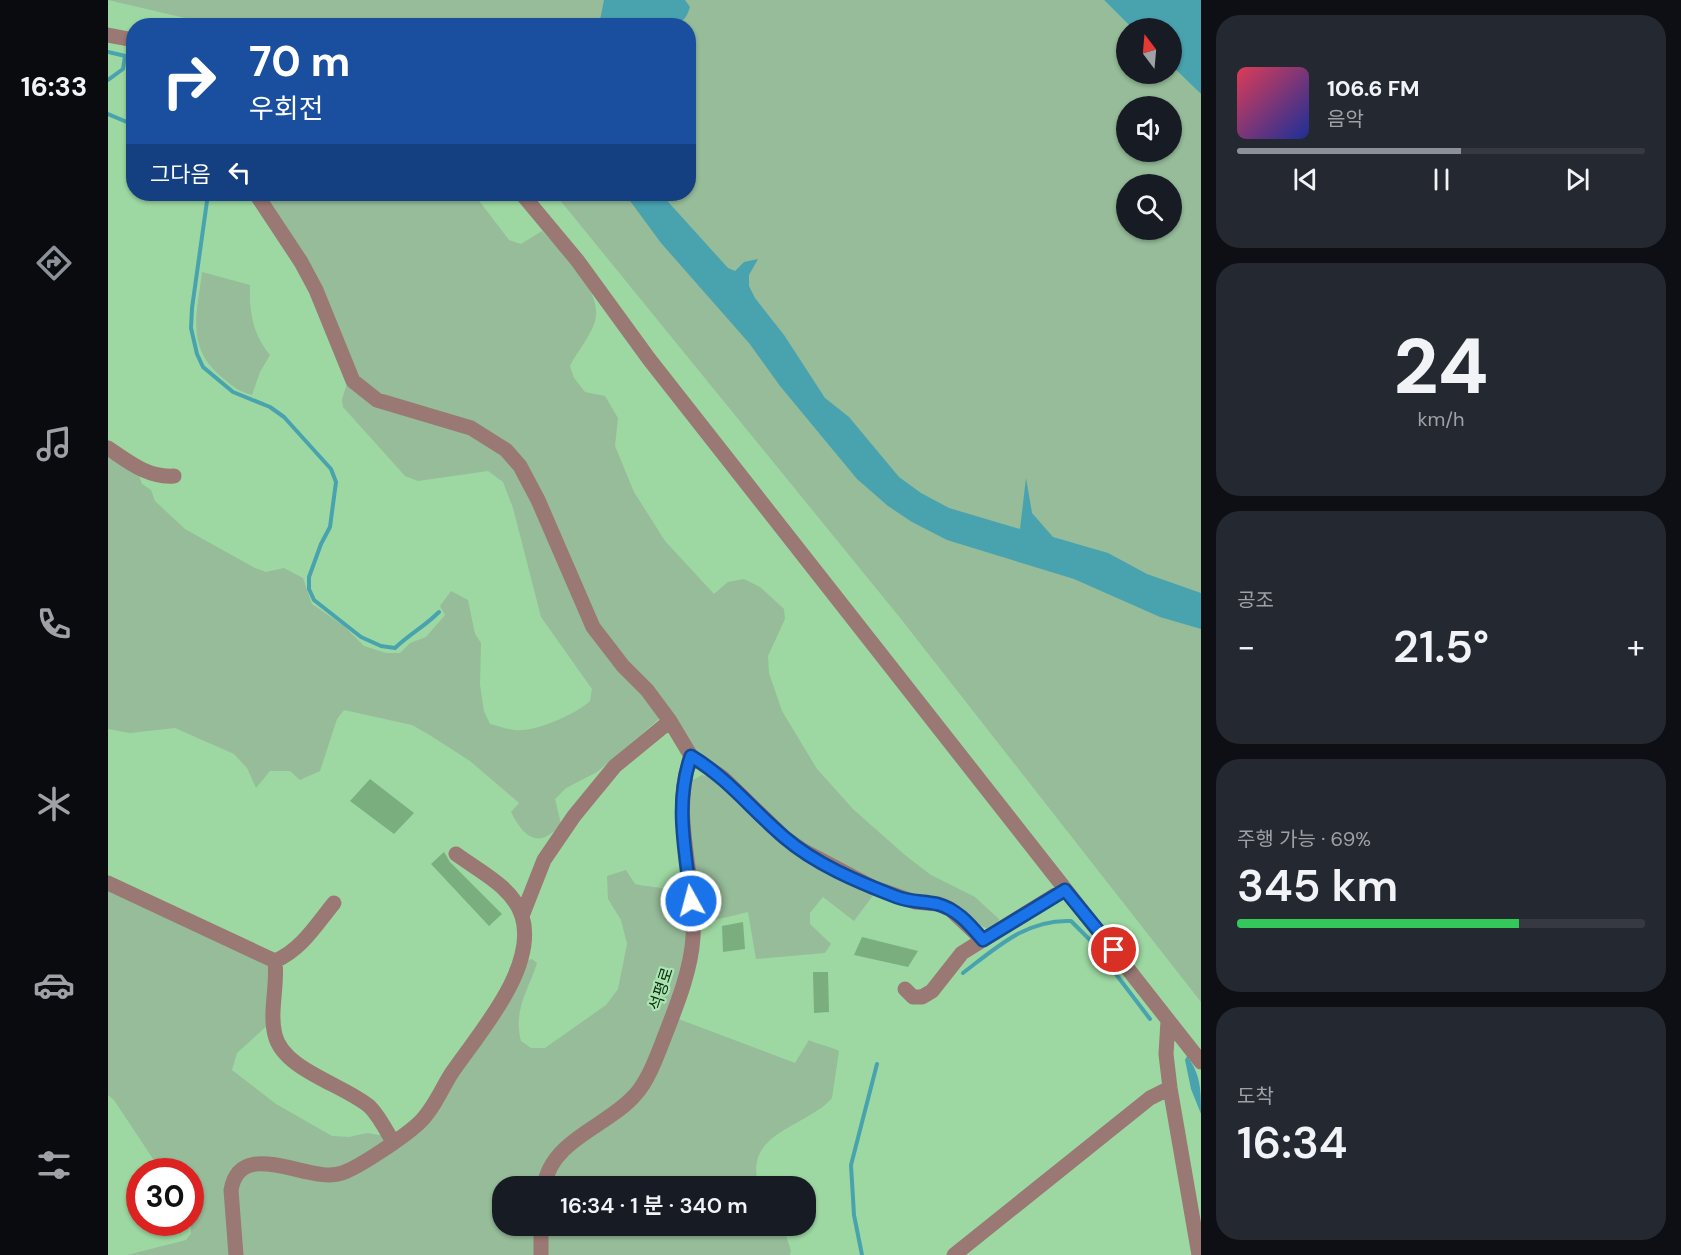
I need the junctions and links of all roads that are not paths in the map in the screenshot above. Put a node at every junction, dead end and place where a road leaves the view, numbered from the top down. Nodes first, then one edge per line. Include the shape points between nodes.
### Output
1 (108, 35) edge
2 (126, 38) edge
3 (261, 201) edge
4 (528, 201) edge
5 (108, 448) edge
6 (174, 476) dead end
7 (669, 721) junction
8 (691, 756) junction
9 (456, 854) dead end
10 (108, 883) edge
11 (1065, 890) junction
12 (334, 903) dead end
13 (522, 916) junction
14 (983, 940) junction
15 (275, 961) junction
16 (905, 989) dead end
17 (1168, 1021) junction
18 (1201, 1062) edge
19 (1170, 1088) junction
20 (393, 1142) junction
21 (546, 1176) edge
22 (541, 1236) edge
23 (236, 1255) edge
24 (541, 1255) edge
25 (954, 1255) edge
26 (1199, 1255) edge

1 - 2 street
3 - 7 street via 316,290 353,381 377,399 471,428 506,450 520,466 593,627
4 - 11 street
5 - 6 street via 144,471
7 - 8 street
7 - 13 street via 615,766 574,816 544,860
8 - 14 street via 723,778 802,850 873,887 950,909
8 - 21 street, 석평로 via 681,794 681,816 693,938 680,992 663,1040 635,1095 567,1147
9 - 13 street via 504,889
10 - 15 street
11 - 14 street
11 - 17 street
12 - 15 street via 301,945
13 - 20 street via 524,944 519,965 495,1013 419,1123
14 - 16 street via 955,960 932,991 913,997
15 - 20 street via 274,1024 279,1045 296,1061 370,1107
17 - 18 street
17 - 19 street
19 - 25 street via 1150,1098
19 - 26 street
20 - 23 street via 339,1175 259,1163 239,1170 231,1190
22 - 24 street

